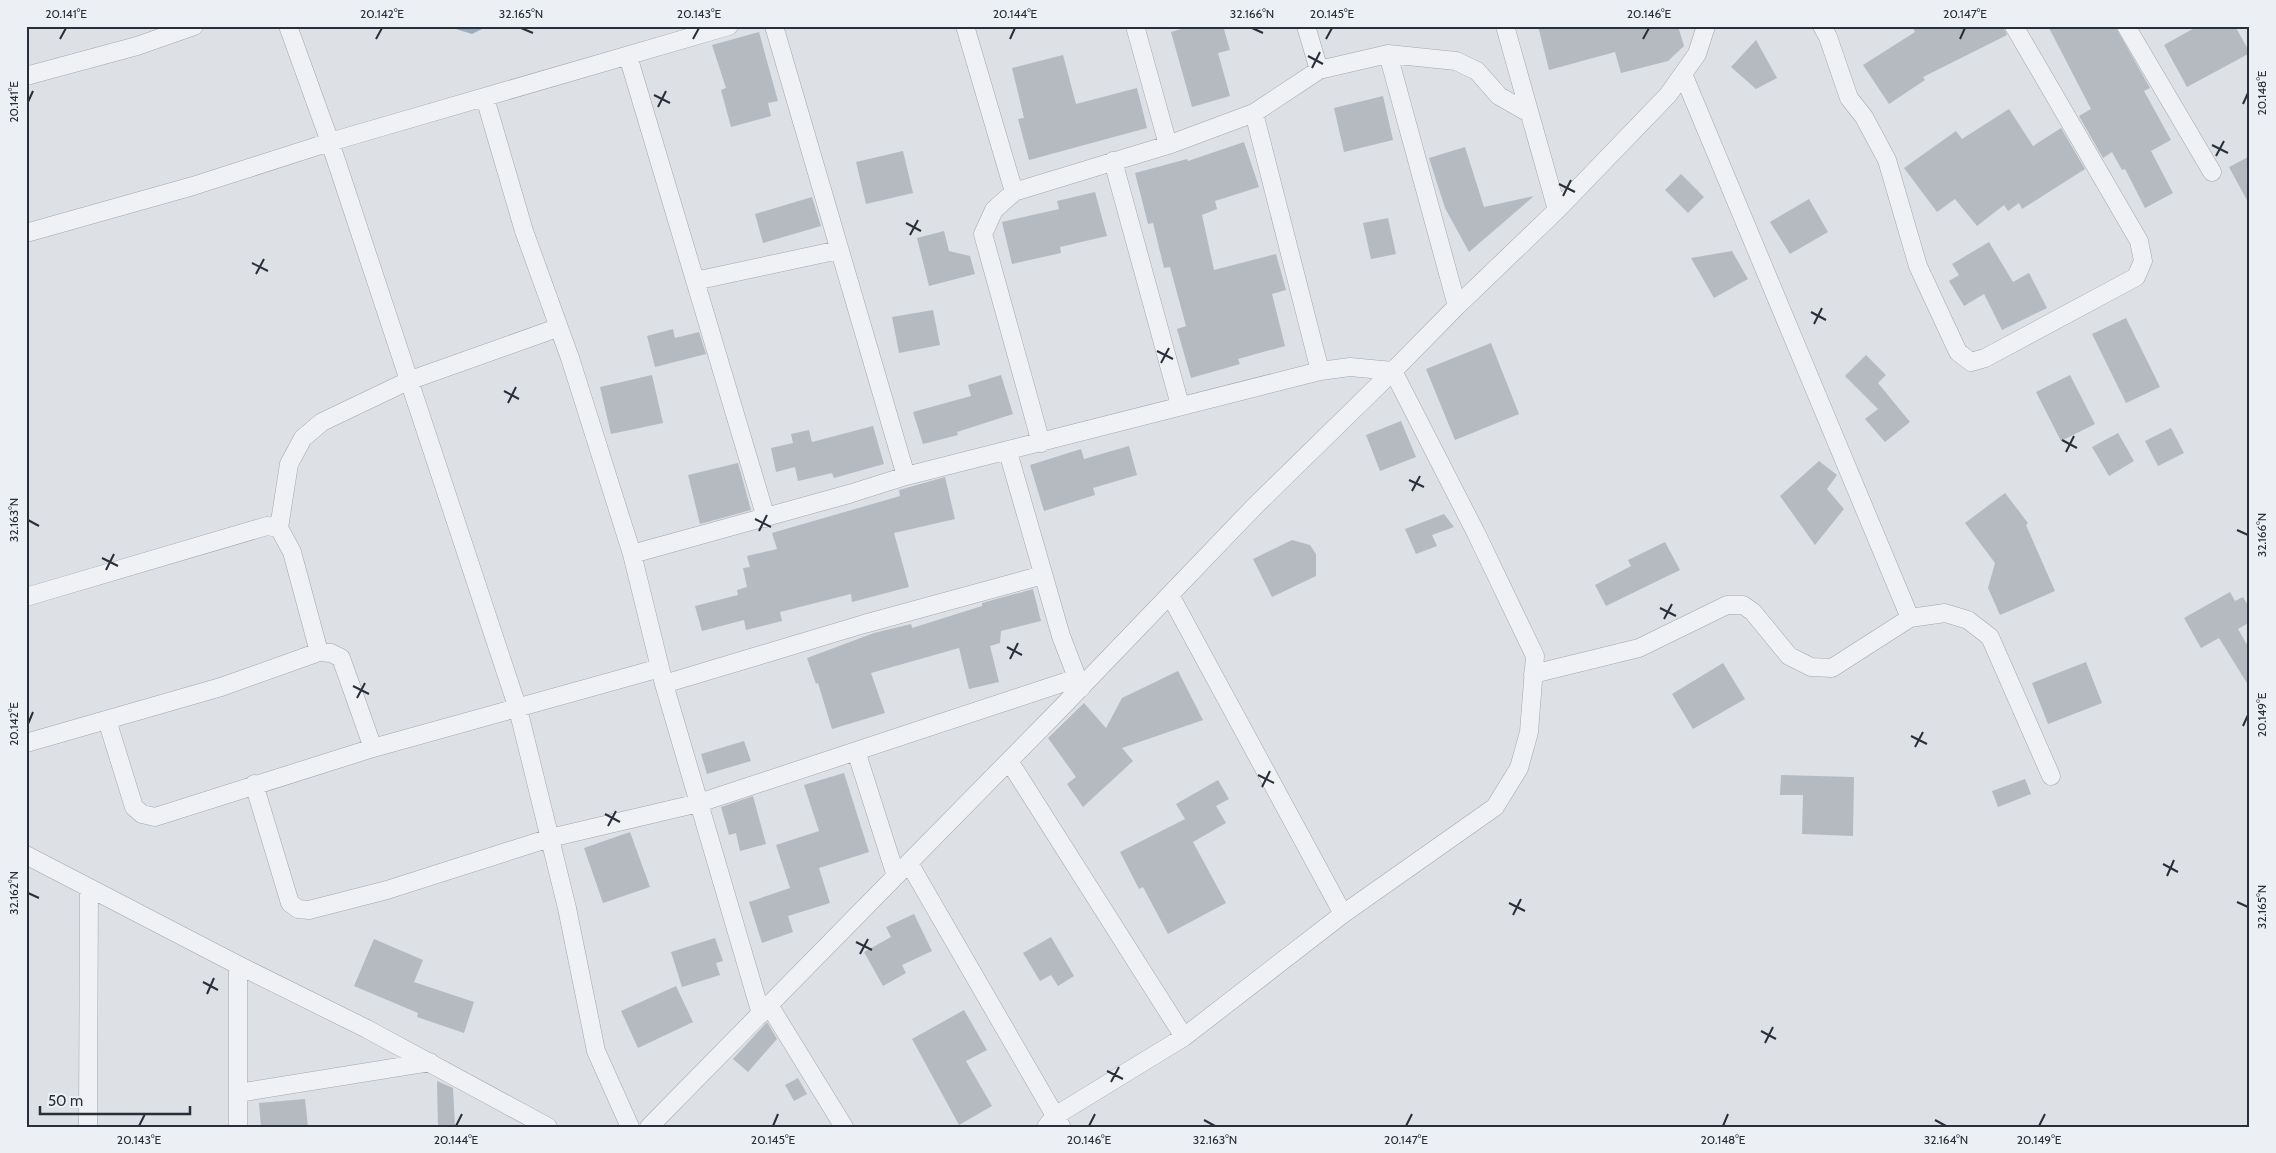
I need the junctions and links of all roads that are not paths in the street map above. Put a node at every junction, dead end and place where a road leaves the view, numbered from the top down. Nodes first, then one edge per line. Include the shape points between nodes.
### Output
1 (194, 26) edge
2 (288, 26) edge
3 (729, 26) edge
4 (774, 26) edge
5 (965, 26) edge
6 (1135, 26) edge
7 (1306, 26) edge
8 (1505, 26) edge
9 (1706, 26) edge
10 (1822, 26) edge
11 (2014, 26) edge
12 (2126, 26) edge
13 (1388, 54) junction
14 (628, 56) junction
15 (1319, 70) junction
16 (1683, 74) junction
17 (26, 76) edge
18 (485, 98) junction
19 (1254, 113) junction
20 (1529, 113) junction
21 (330, 142) junction
22 (1168, 144) junction
23 (1113, 161) junction
24 (2212, 172) dead end
25 (1014, 192) junction
26 (1557, 210) junction
27 (26, 233) edge
28 (840, 250) junction
29 (695, 281) junction
30 (1456, 306) junction
31 (557, 328) junction
32 (1320, 371) junction
33 (1393, 372) junction
34 (408, 381) junction
35 (1180, 405) junction
36 (1041, 443) junction
37 (1008, 452) junction
38 (906, 476) junction
39 (766, 518) junction
40 (279, 528) junction
41 (632, 554) junction
42 (1043, 575) junction
43 (1170, 595) junction
44 (26, 597) edge
45 (1910, 618) junction
46 (319, 652) junction
47 (1533, 674) junction
48 (662, 676) junction
49 (1079, 683) junction
50 (518, 709) junction
51 (107, 720) junction
52 (26, 743) edge
53 (373, 748) junction
54 (856, 751) junction
55 (1009, 761) junction
56 (2050, 776) dead end
57 (254, 784) junction
58 (699, 803) junction
59 (550, 838) junction
60 (26, 855) edge
61 (909, 863) junction
62 (896, 876) junction
63 (89, 888) junction
64 (1343, 914) junction
65 (238, 965) junction
66 (765, 1009) junction
67 (1184, 1038) junction
68 (430, 1062) junction
69 (238, 1093) junction
70 (1054, 1123) edge
71 (88, 1127) edge
72 (238, 1127) edge
73 (548, 1127) edge
74 (630, 1127) edge
75 (649, 1127) edge
76 (844, 1127) edge

1 - 17 street via 137,46
2 - 21 street
3 - 14 street
4 - 28 street
5 - 25 street
6 - 22 street
7 - 15 street
8 - 20 street
9 - 16 street via 1697,54
10 - 11 street via 1849,98 1864,116 1887,160 1918,266 1958,352 1971,362 1985,358 2136,277 2143,260 2139,241
12 - 24 street
13 - 15 street
13 - 20 street via 1456,61 1477,71 1499,96
13 - 30 street
14 - 18 street
14 - 29 street
15 - 19 street
16 - 26 street via 1668,95
16 - 45 street
18 - 21 street
18 - 31 street via 524,231
19 - 22 street
19 - 32 street
20 - 26 street
21 - 27 street via 193,186
21 - 34 street
22 - 23 street
23 - 25 street
23 - 35 street
25 - 36 street via 994,210 982,234
26 - 30 street
28 - 29 street
28 - 38 street
29 - 39 street
30 - 33 street
31 - 34 street
31 - 41 street via 570,358
32 - 33 street via 1350,367
32 - 35 street
33 - 43 street via 1255,506
33 - 47 street via 1476,533 1534,656
34 - 40 street via 322,422 303,438 289,464
34 - 50 street
35 - 36 street
36 - 37 street
37 - 38 street
37 - 42 street
38 - 39 street
39 - 41 street
40 - 44 street via 267,526
40 - 46 street via 292,552
41 - 48 street
42 - 48 street
42 - 49 street
43 - 49 street
43 - 64 street
45 - 47 street via 1832,668 1811,667 1789,656 1754,612 1743,606 1727,605 1639,648
45 - 56 street via 1945,613 1968,620 1990,638
46 - 51 street via 221,687
46 - 53 street via 340,658
47 - 64 street via 1529,732 1519,768 1495,807
48 - 50 street
48 - 58 street
49 - 54 street
49 - 55 street
50 - 53 street
50 - 59 street
51 - 52 street
51 - 57 street via 134,807 142,814 155,817
53 - 57 street
54 - 58 street
54 - 62 street
55 - 61 street
55 - 67 street
57 - 59 street via 290,903 298,909 309,910 387,890
58 - 59 street
58 - 66 street
59 - 74 street via 596,1051
60 - 63 street
61 - 62 street
61 - 70 street
62 - 66 street
63 - 65 street
63 - 71 street
64 - 67 street
65 - 68 street
65 - 69 street
66 - 75 street
66 - 76 street
67 - 70 street
68 - 69 street
68 - 73 street
69 - 72 street

